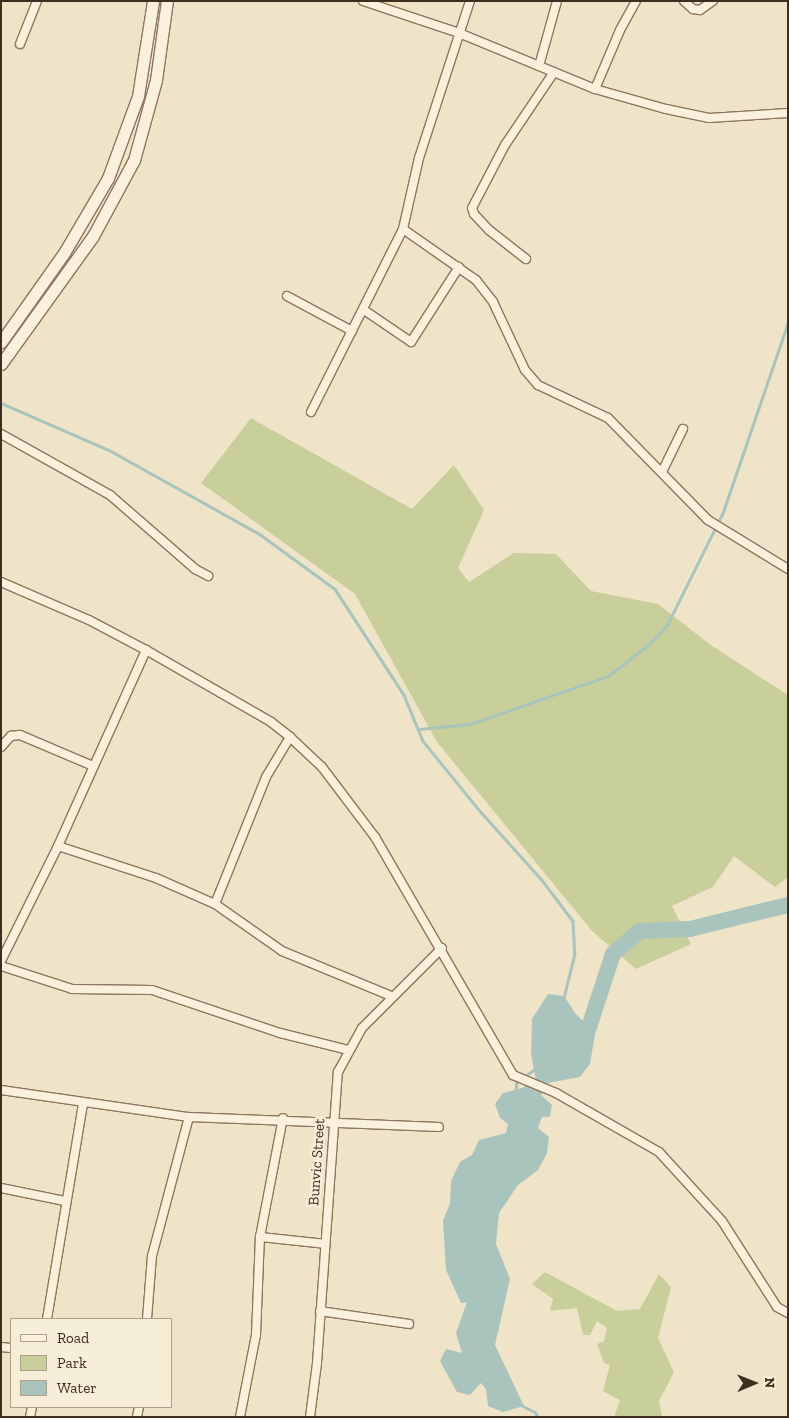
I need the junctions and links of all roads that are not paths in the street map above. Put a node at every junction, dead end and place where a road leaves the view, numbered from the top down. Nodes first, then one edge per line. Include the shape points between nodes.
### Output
1 (36, 1) edge
2 (153, 1) edge
3 (167, 1) edge
4 (362, 1) edge
5 (470, 1) edge
6 (557, 1) edge
7 (636, 1) edge
8 (684, 1) edge
9 (712, 1) edge
10 (459, 33) junction
11 (20, 44) dead end
12 (539, 66) junction
13 (554, 72) junction
14 (595, 89) junction
15 (788, 113) edge
16 (403, 229) junction
17 (526, 259) dead end
18 (459, 267) junction
19 (287, 296) dead end
20 (364, 310) junction
21 (5, 329) edge
22 (352, 331) junction
23 (1, 342) edge
24 (1, 364) edge
25 (311, 412) dead end
26 (683, 429) dead end
27 (1, 434) edge
28 (662, 472) junction
29 (788, 569) edge
30 (208, 576) dead end
31 (1, 582) edge
32 (146, 650) junction
33 (290, 736) junction
34 (1, 746) edge
35 (93, 766) junction
36 (58, 846) junction
37 (215, 904) junction
38 (442, 948) junction
39 (1, 961) edge
40 (1, 966) edge
41 (391, 996) junction
42 (348, 1050) junction
43 (1, 1090) edge
44 (83, 1103) junction
45 (189, 1117) junction
46 (283, 1118) junction
47 (334, 1120) junction
48 (439, 1127) dead end
49 (1, 1188) edge
50 (65, 1201) junction
51 (260, 1237) junction
52 (325, 1244) junction
53 (320, 1310) junction
54 (788, 1313) edge
55 (47, 1318) edge
56 (147, 1318) edge
57 (409, 1324) dead end
58 (240, 1417) edge
59 (310, 1417) edge

1 - 11 street
2 - 21 main road via 138,96 108,178 64,253
3 - 24 main road via 156,80 134,160 93,236
4 - 10 street
5 - 10 street
6 - 12 street
7 - 14 street
8 - 9 street via 693,9 700,10
10 - 12 street
10 - 16 street via 419,158
12 - 13 street
13 - 14 street
13 - 17 street via 505,145 472,208 489,230
14 - 15 street via 694,116
16 - 18 street
16 - 20 street
18 - 20 street via 411,342
18 - 28 street via 476,280 493,302 525,370 538,385 608,418
19 - 22 street
20 - 22 street
21 - 23 main road
22 - 25 street
26 - 28 street
27 - 30 street via 110,495 195,569
28 - 29 street via 708,520 729,536
31 - 32 street via 89,620
32 - 33 street
32 - 35 street
33 - 37 street via 266,777
33 - 38 street via 322,767 356,810
34 - 35 street via 11,736 20,735
35 - 36 street
36 - 37 street via 156,878
36 - 39 street
37 - 41 street via 282,951
38 - 41 street, Bunvic Street
38 - 54 street via 513,1075 556,1093 659,1152 722,1221 776,1307
40 - 42 street via 72,989 152,990 280,1034
41 - 42 street, Bunvic Street via 362,1028
42 - 47 street, Bunvic Street via 338,1072
43 - 44 street
44 - 45 street
44 - 50 street
45 - 46 street
45 - 56 street via 152,1256
46 - 47 street
46 - 51 street
47 - 48 street
47 - 52 street, Bunvic Street
49 - 50 street
50 - 55 street
51 - 52 street
51 - 58 street via 256,1335
52 - 53 street, Bunvic Street
53 - 57 street
53 - 59 street, Bunvic Street

